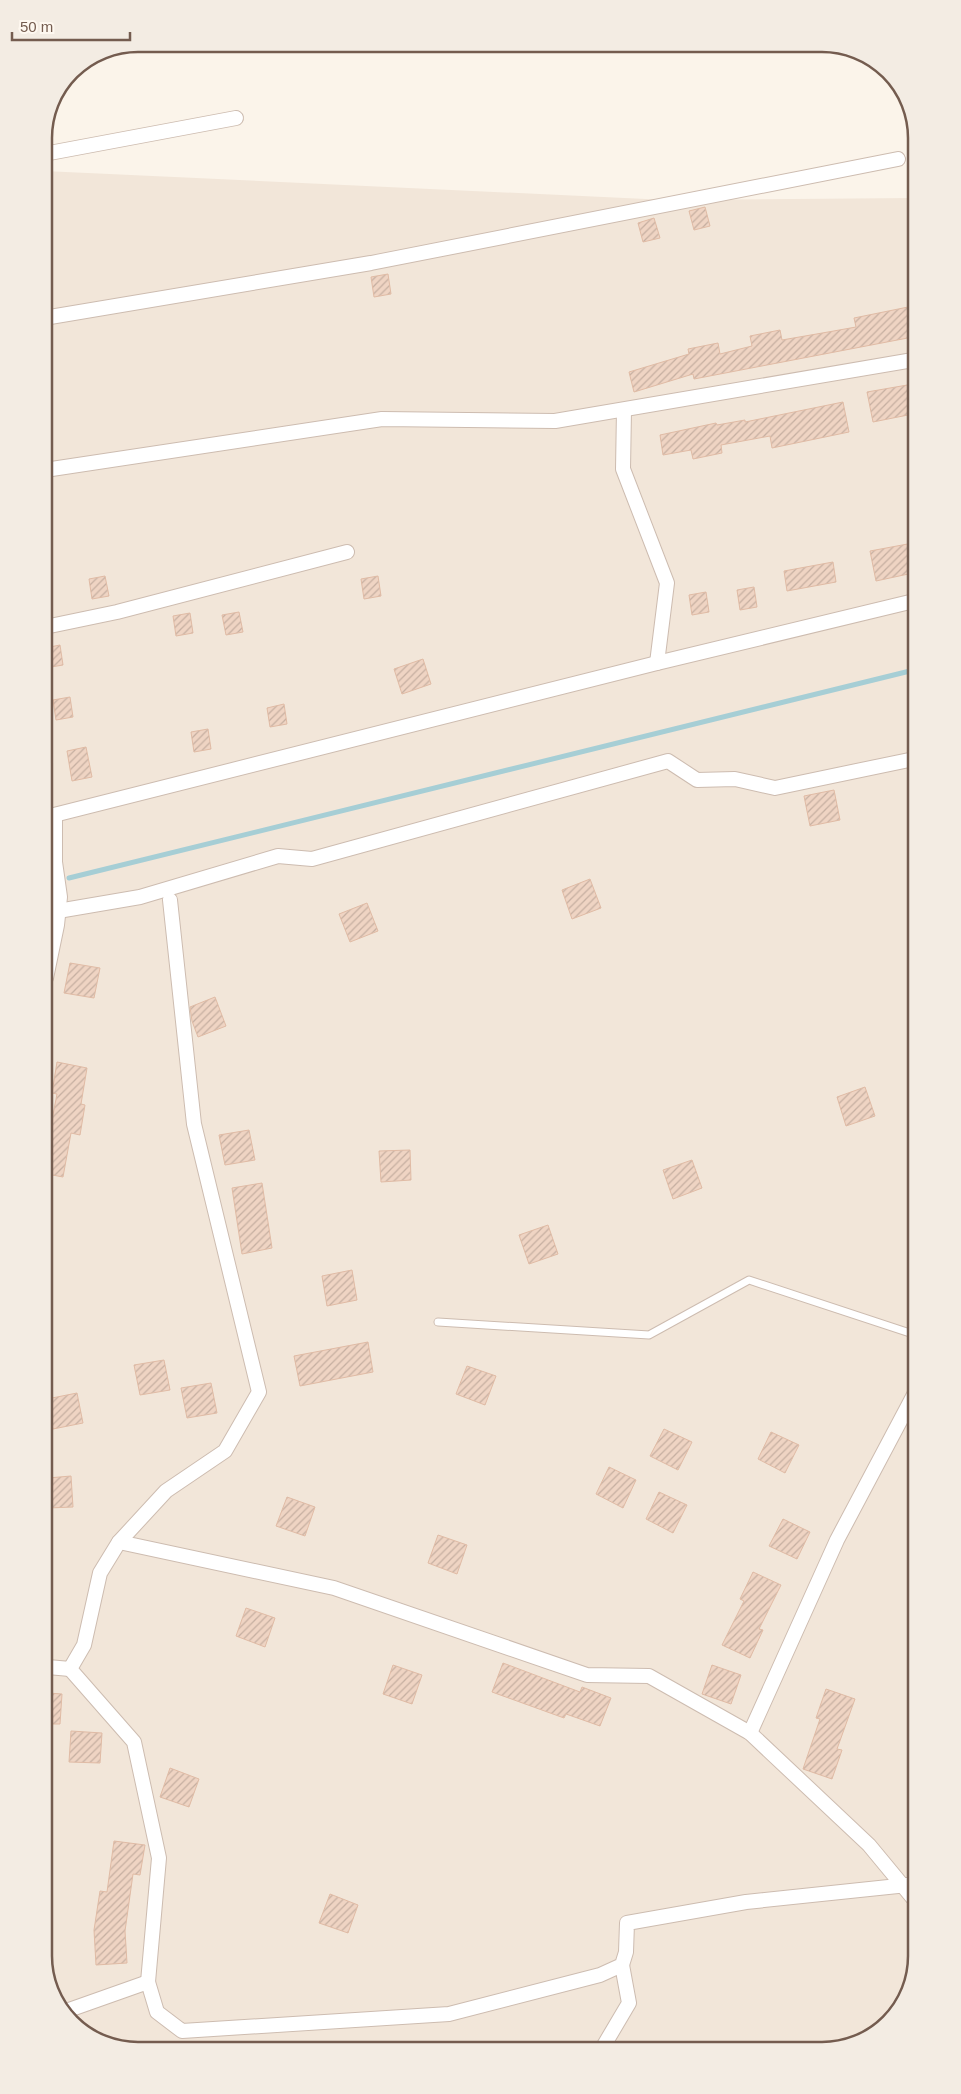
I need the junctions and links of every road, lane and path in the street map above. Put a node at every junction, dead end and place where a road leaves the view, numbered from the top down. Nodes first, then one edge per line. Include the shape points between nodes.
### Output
1 (236, 118) dead end
2 (53, 152) edge
3 (898, 160) dead end
4 (53, 317) edge
5 (908, 361) edge
6 (624, 410) junction
7 (53, 469) edge
8 (347, 552) dead end
9 (908, 603) edge
10 (53, 625) edge
11 (657, 663) junction
12 (908, 760) edge
13 (53, 816) edge
14 (53, 838) edge
15 (170, 900) dead end
16 (58, 911) junction
17 (53, 941) edge
18 (438, 1322) dead end
19 (908, 1332) edge
20 (908, 1406) edge
21 (119, 1542) junction
22 (52, 1667) edge
23 (70, 1669) junction
24 (750, 1733) junction
25 (908, 1886) edge
26 (902, 1887) junction
27 (908, 1893) edge
28 (622, 1965) junction
29 (148, 1982) junction
30 (71, 2009) edge
31 (606, 2042) edge

1 - 2 street
3 - 4 street via 371,263
5 - 6 street
6 - 7 street via 555,421 382,419
6 - 11 street via 623,470 667,583
8 - 10 street via 117,612
9 - 11 street
11 - 13 street
12 - 16 street via 776,788 735,779 697,780 668,761 312,859 278,856 140,897
14 - 16 street
15 - 21 street via 194,1124 260,1392 225,1450 166,1491
16 - 17 street
18 - 19 lane via 649,1335 749,1280
20 - 24 street via 836,1540
21 - 23 street via 100,1573 84,1645
21 - 24 street via 334,1588 587,1675 649,1676
22 - 23 street
23 - 29 street via 134,1742 159,1858
24 - 26 street via 869,1845
25 - 26 street
26 - 27 street
26 - 28 street via 746,1902 627,1923
28 - 29 street via 600,1976 449,2014 182,2031 157,2012
28 - 31 street via 629,2003
29 - 30 street

